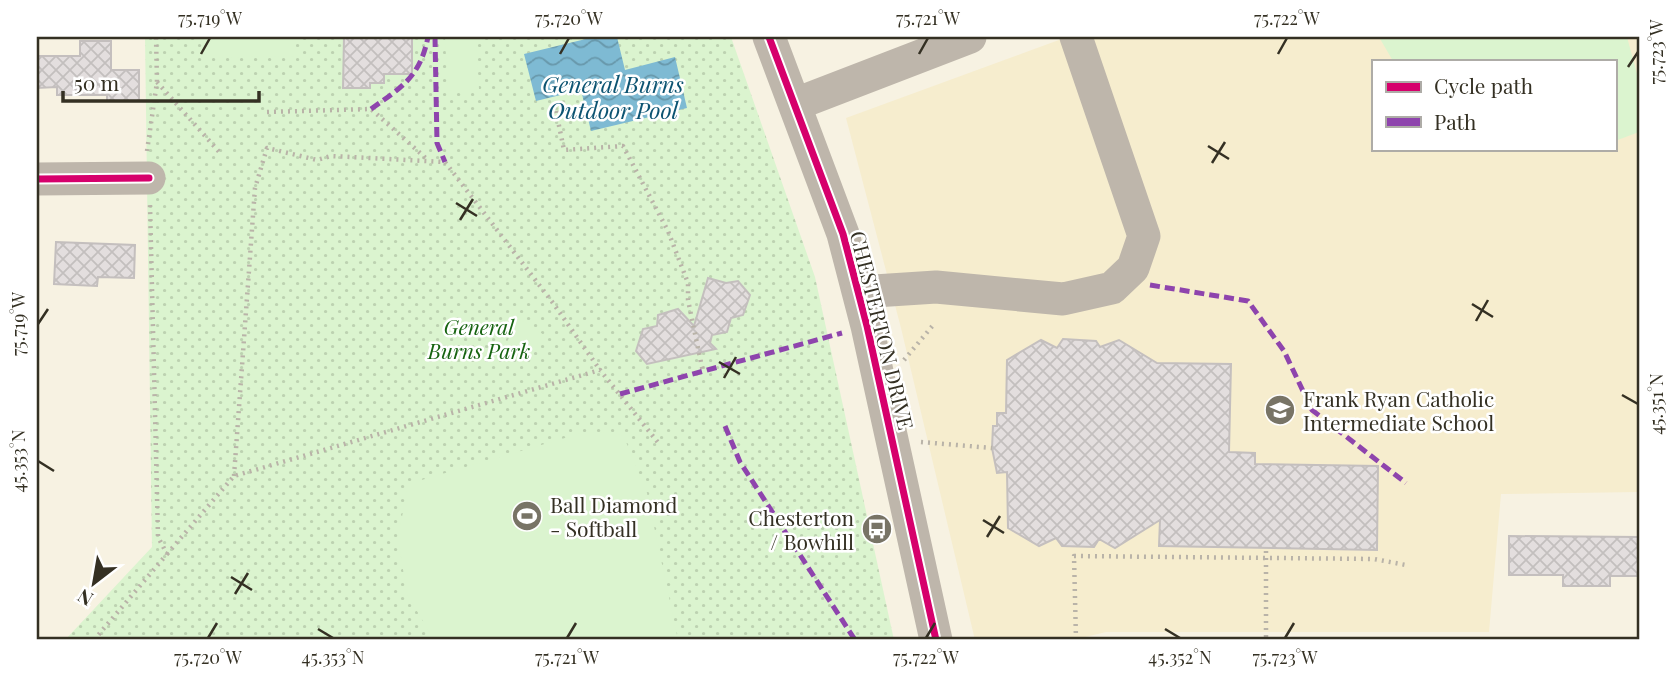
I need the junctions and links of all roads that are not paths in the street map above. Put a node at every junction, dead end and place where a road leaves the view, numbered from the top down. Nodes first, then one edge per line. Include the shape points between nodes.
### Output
1 (769, 37) edge
2 (970, 37) edge
3 (1076, 37) edge
4 (796, 104) junction
5 (149, 178) road end
6 (37, 179) edge
7 (859, 292) junction
8 (936, 640) edge

1 - 4 street, CHESTERTON DRIVE
2 - 4 street
3 - 7 street via 1144,236 1133,268 1112,288 1063,299 936,287
4 - 7 street, CHESTERTON DRIVE
5 - 6 street
7 - 8 street, CHESTERTON DRIVE

